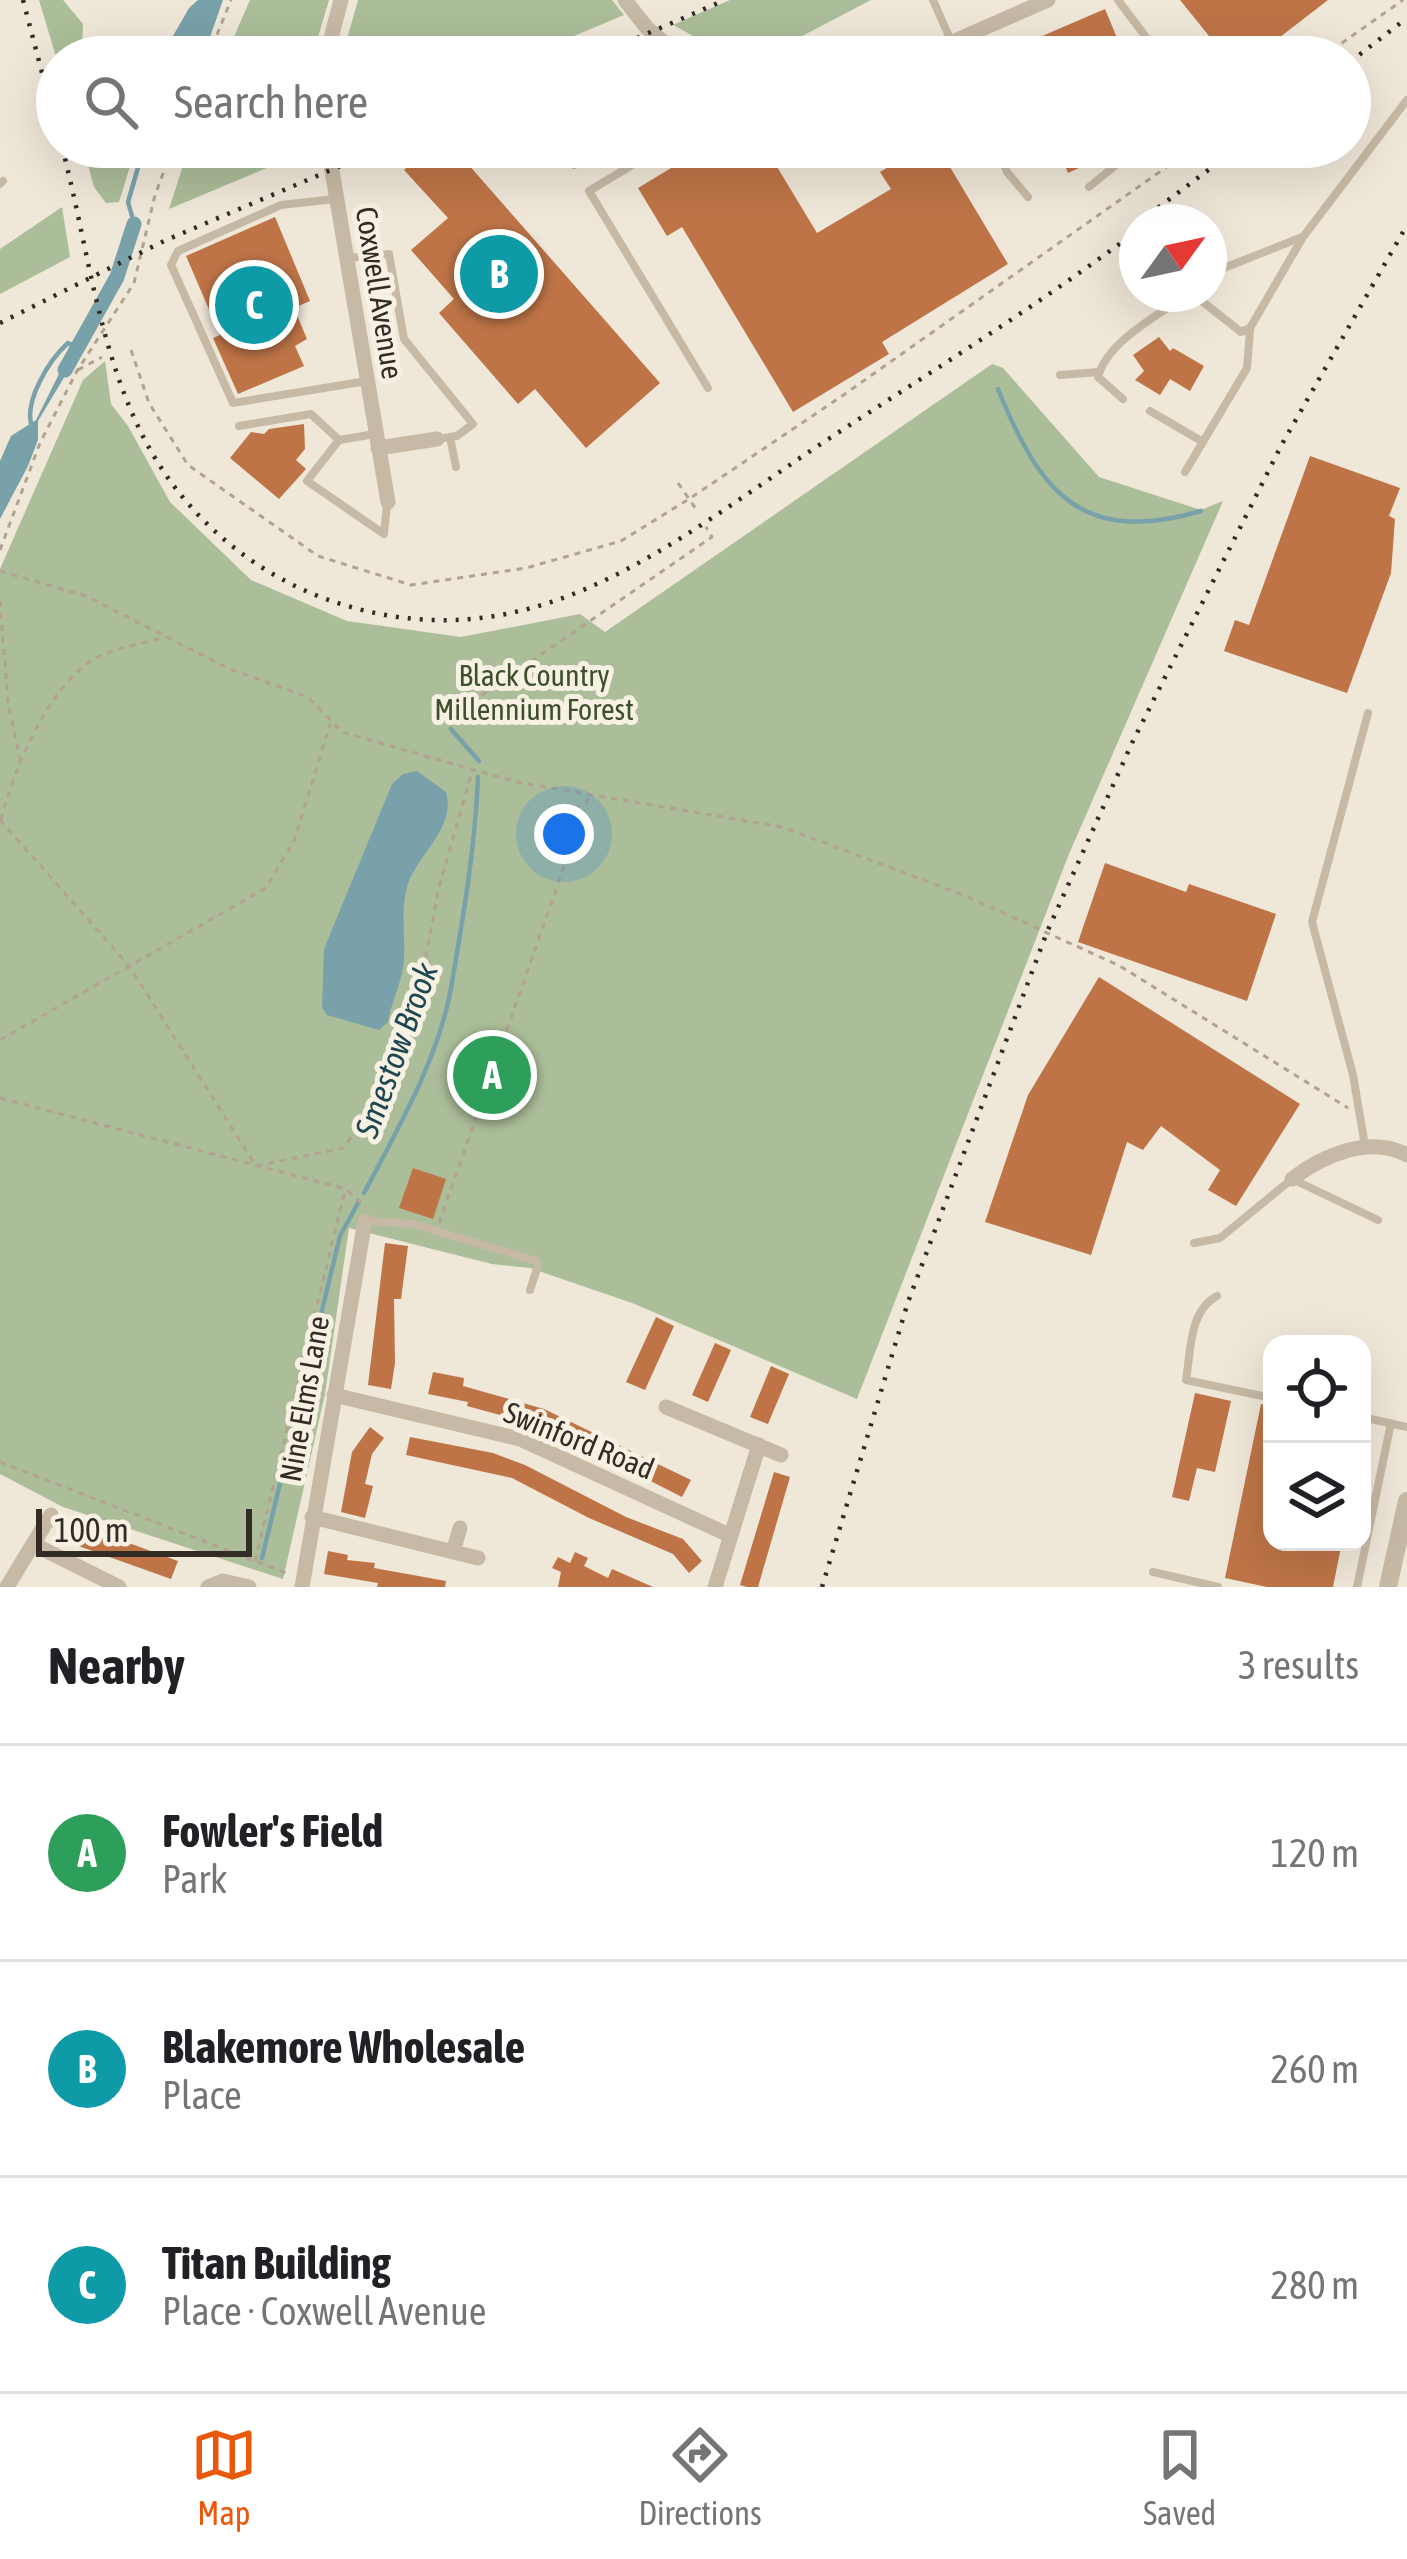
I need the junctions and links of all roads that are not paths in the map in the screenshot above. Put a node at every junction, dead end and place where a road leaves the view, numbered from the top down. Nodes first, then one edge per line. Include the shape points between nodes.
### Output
1 (341, 0) edge
2 (625, 0) edge
3 (933, 0) edge
4 (1048, 0) edge
5 (1118, 0) edge
6 (332, 36) edge
7 (656, 36) edge
8 (949, 36) edge
9 (966, 36) edge
10 (1145, 36) edge
11 (1407, 100) edge
12 (1371, 147) edge
13 (331, 168) edge
14 (627, 168) edge
15 (1005, 168) edge
16 (1113, 168) edge
17 (1355, 168) edge
18 (1089, 188) dead end
19 (1028, 196) dead end
20 (336, 199) junction
21 (1303, 237) junction
22 (346, 258) junction
23 (1227, 267) edge
24 (1162, 312) edge
25 (1216, 312) edge
26 (1250, 328) junction
27 (1099, 372) junction
28 (1060, 375) dead end
29 (367, 381) junction
30 (708, 388) dead end
31 (1123, 399) dead end
32 (1150, 411) dead end
33 (239, 426) dead end
34 (444, 438) junction
35 (339, 440) junction
36 (377, 441) junction
37 (1203, 442) junction
38 (456, 467) dead end
39 (1185, 472) dead end
40 (388, 502) joint
41 (1368, 713) dead end
42 (1365, 1148) junction
43 (1407, 1155) edge
44 (1292, 1179) junction
45 (1378, 1220) dead end
46 (365, 1221) joint
47 (1193, 1244) dead end
48 (530, 1290) dead end
49 (1217, 1296) dead end
50 (334, 1395) junction
51 (1263, 1396) edge
52 (666, 1407) dead end
53 (1371, 1419) edge
54 (1391, 1424) junction
55 (1407, 1427) edge
56 (759, 1445) junction
57 (781, 1455) dead end
58 (1407, 1501) edge
59 (51, 1515) dead end
60 (312, 1517) junction
61 (460, 1528) dead end
62 (729, 1535) junction
63 (33, 1544) junction
64 (453, 1552) junction
65 (478, 1558) dead end
66 (1153, 1572) dead end
67 (303, 1583) edge
68 (7, 1587) edge
69 (119, 1587) edge
70 (208, 1587) edge
71 (249, 1587) edge
72 (715, 1587) edge
73 (1218, 1587) edge
74 (1357, 1587) edge
75 (1388, 1587) edge

1 - 6 street
2 - 7 street
3 - 8 lane
4 - 9 street
5 - 10 lane
11 - 12 lane
13 - 20 street, Coxwell Avenue
14 - 30 lane via 589,191
15 - 19 lane
16 - 18 lane
17 - 21 lane
20 - 22 street, Coxwell Avenue
20 - 29 lane via 281,205 178,251 171,265 233,404
21 - 23 lane
21 - 26 lane
22 - 29 street, Coxwell Avenue
22 - 34 lane via 388,254 404,339 473,424
24 - 27 lane
25 - 26 lane via 1241,332
26 - 37 lane via 1247,368
27 - 28 lane
27 - 31 lane
29 - 36 street, Coxwell Avenue
32 - 37 lane
33 - 35 lane via 310,414
34 - 36 street
34 - 38 lane
35 - 36 lane
35 - 40 lane via 308,481 384,534
36 - 40 street, Coxwell Avenue
37 - 39 lane
41 - 42 lane via 1312,922
42 - 43 street via 1390,1146
42 - 44 street via 1312,1163
44 - 45 lane
44 - 47 lane via 1220,1238
46 - 48 lane via 413,1224 536,1261
46 - 50 street, Nine Elms Lane
49 - 51 lane via 1196,1321 1186,1379
50 - 60 street, Nine Elms Lane
50 - 62 street, Swinford Road via 520,1439
52 - 56 street
53 - 54 lane
54 - 55 lane
54 - 74 lane
56 - 57 street
56 - 62 street
58 - 75 street
59 - 63 street
60 - 64 street
60 - 67 street, Nine Elms Lane
61 - 64 street
62 - 72 street
63 - 68 street
63 - 69 street
64 - 65 street
66 - 73 lane
70 - 71 street

